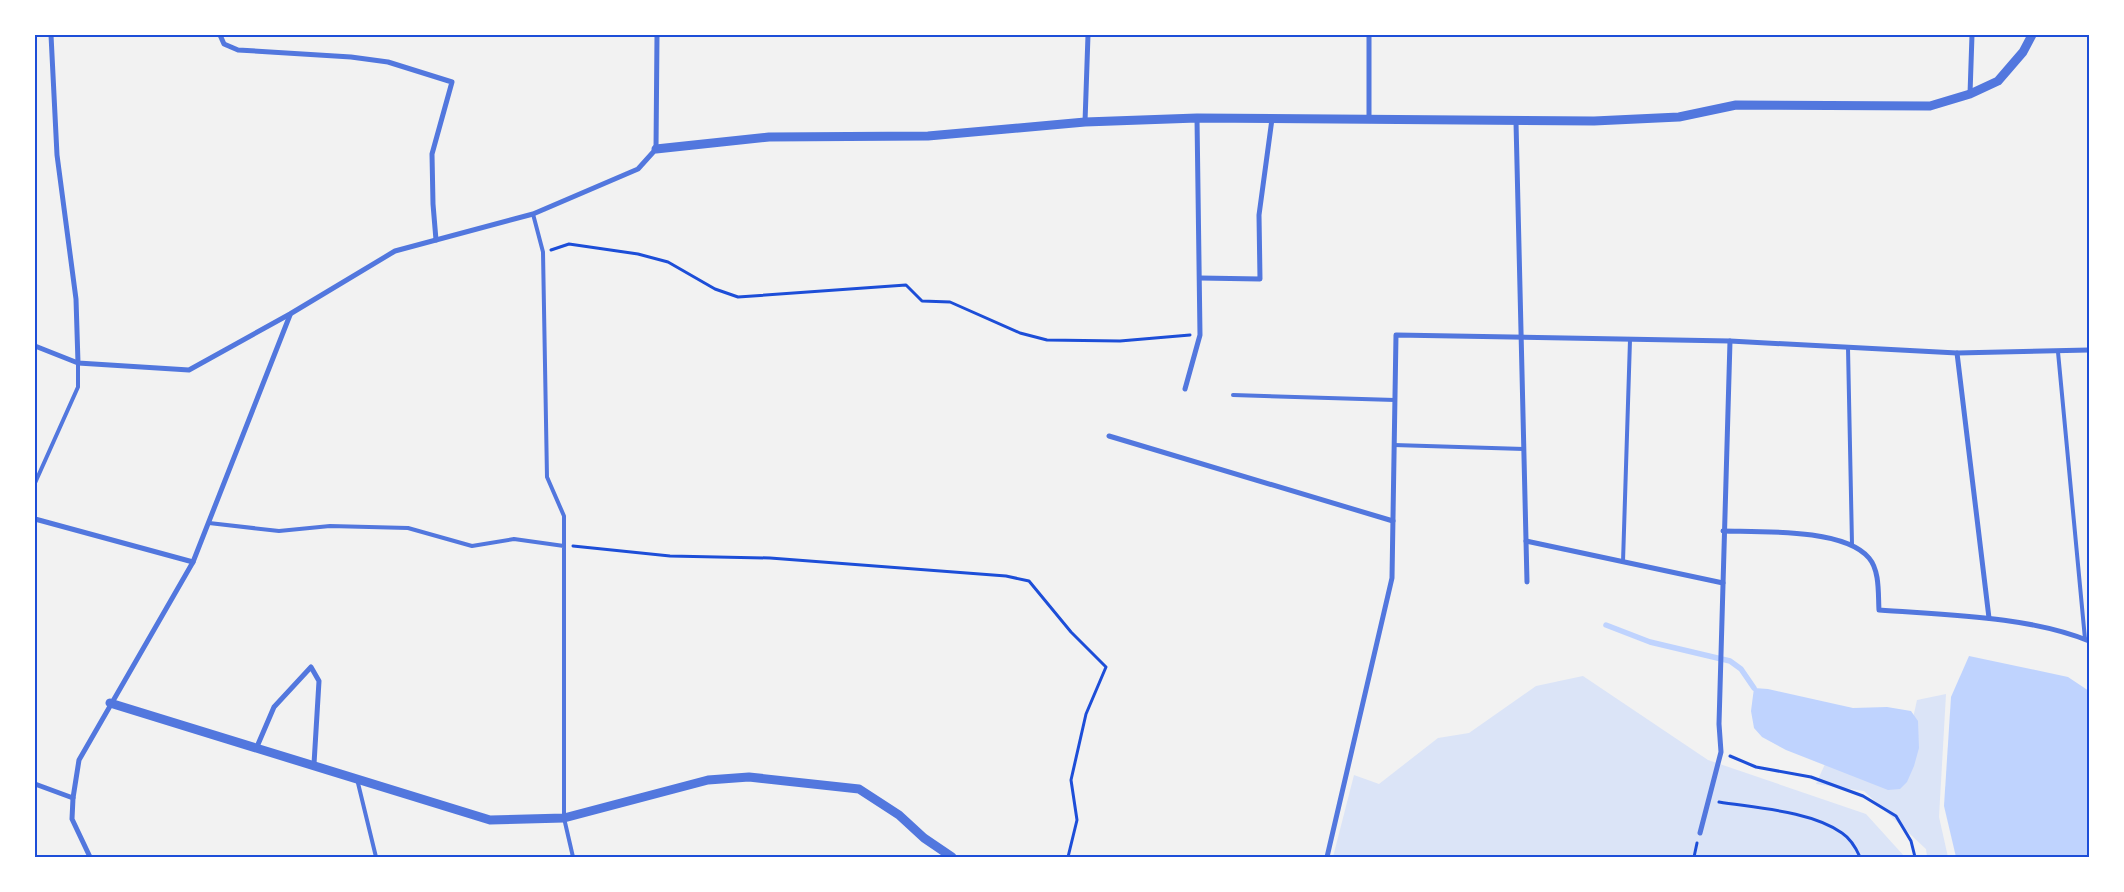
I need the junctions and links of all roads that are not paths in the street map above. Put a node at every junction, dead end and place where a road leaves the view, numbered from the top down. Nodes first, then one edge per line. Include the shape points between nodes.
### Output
1 (50, 35) edge
2 (220, 35) edge
3 (657, 35) edge
4 (1088, 35) edge
5 (1369, 35) edge
6 (1972, 35) edge
7 (2032, 35) edge
8 (1970, 94) junction
9 (1197, 118) junction
10 (1272, 119) junction
11 (1369, 120) junction
12 (1085, 122) junction
13 (1516, 122) junction
14 (656, 149) junction
15 (533, 214) junction
16 (436, 240) junction
17 (1200, 278) junction
18 (290, 314) junction
19 (1521, 339) junction
20 (1630, 340) junction
21 (1730, 341) junction
22 (35, 346) edge
23 (1848, 348) junction
24 (2089, 350) edge
25 (2058, 352) junction
26 (1957, 353) junction
27 (78, 362) junction
28 (1186, 389) dead end
29 (1233, 396) dead end
30 (1395, 400) junction
31 (1109, 436) dead end
32 (1394, 445) junction
33 (1524, 449) junction
34 (35, 483) edge
35 (35, 519) edge
36 (1393, 522) junction
37 (209, 523) junction
38 (1723, 531) junction
39 (1526, 541) junction
40 (1852, 544) junction
41 (564, 546) junction
42 (193, 562) junction
43 (1624, 562) junction
44 (1527, 582) dead end
45 (1723, 583) junction
46 (1989, 618) junction
47 (2087, 640) edge
48 (110, 703) junction
49 (256, 749) junction
50 (314, 764) junction
51 (357, 779) junction
52 (35, 784) edge
53 (73, 798) junction
54 (564, 818) junction
55 (1700, 833) dead end
56 (90, 857) edge
57 (376, 857) edge
58 (573, 857) edge
59 (952, 857) edge
60 (1327, 857) edge

1 - 27 street via 56,155 76,298
2 - 16 street via 224,44 238,50 388,62 452,82 432,154
3 - 14 street
4 - 12 street
5 - 11 street
6 - 8 street
7 - 8 street via 2023,52 1998,81
8 - 13 street via 1930,106 1736,105 1679,117
9 - 10 street
9 - 12 street
9 - 17 street
10 - 11 street
10 - 17 street via 1259,215 1260,279
11 - 13 street
12 - 14 street via 928,136 769,137
13 - 19 street
14 - 15 street via 638,168
15 - 16 street
15 - 41 lane via 542,252 547,477 564,516
16 - 18 street via 395,252
17 - 28 street via 1200,334
18 - 27 street via 189,370
18 - 37 street
19 - 20 street
19 - 30 street via 1396,335
19 - 33 street
20 - 21 street
20 - 43 lane
21 - 23 street
21 - 38 street
22 - 27 street
23 - 26 street
23 - 40 lane
24 - 25 street
25 - 26 street
25 - 47 lane
26 - 46 street
27 - 34 lane via 78,387
29 - 30 lane
30 - 32 street
31 - 36 street
32 - 33 lane
32 - 36 street
33 - 39 street
35 - 42 street
36 - 60 street via 1392,578
37 - 41 lane via 279,531 330,526 408,528 472,546 514,539
37 - 42 street
38 - 40 street via 1797,533
38 - 45 street
39 - 43 street
39 - 44 street
40 - 46 street via 1869,558 1875,570 1879,610
41 - 54 lane
42 - 48 street
43 - 45 street
45 - 55 street via 1721,752
46 - 47 street
48 - 49 street
48 - 53 street via 79,760
49 - 50 street
49 - 50 street via 274,707 311,667 319,681
50 - 51 street
51 - 54 street via 490,820
51 - 57 lane
52 - 53 street
53 - 56 street via 72,819
54 - 58 lane
54 - 59 street via 708,780 749,777 859,789 899,815

